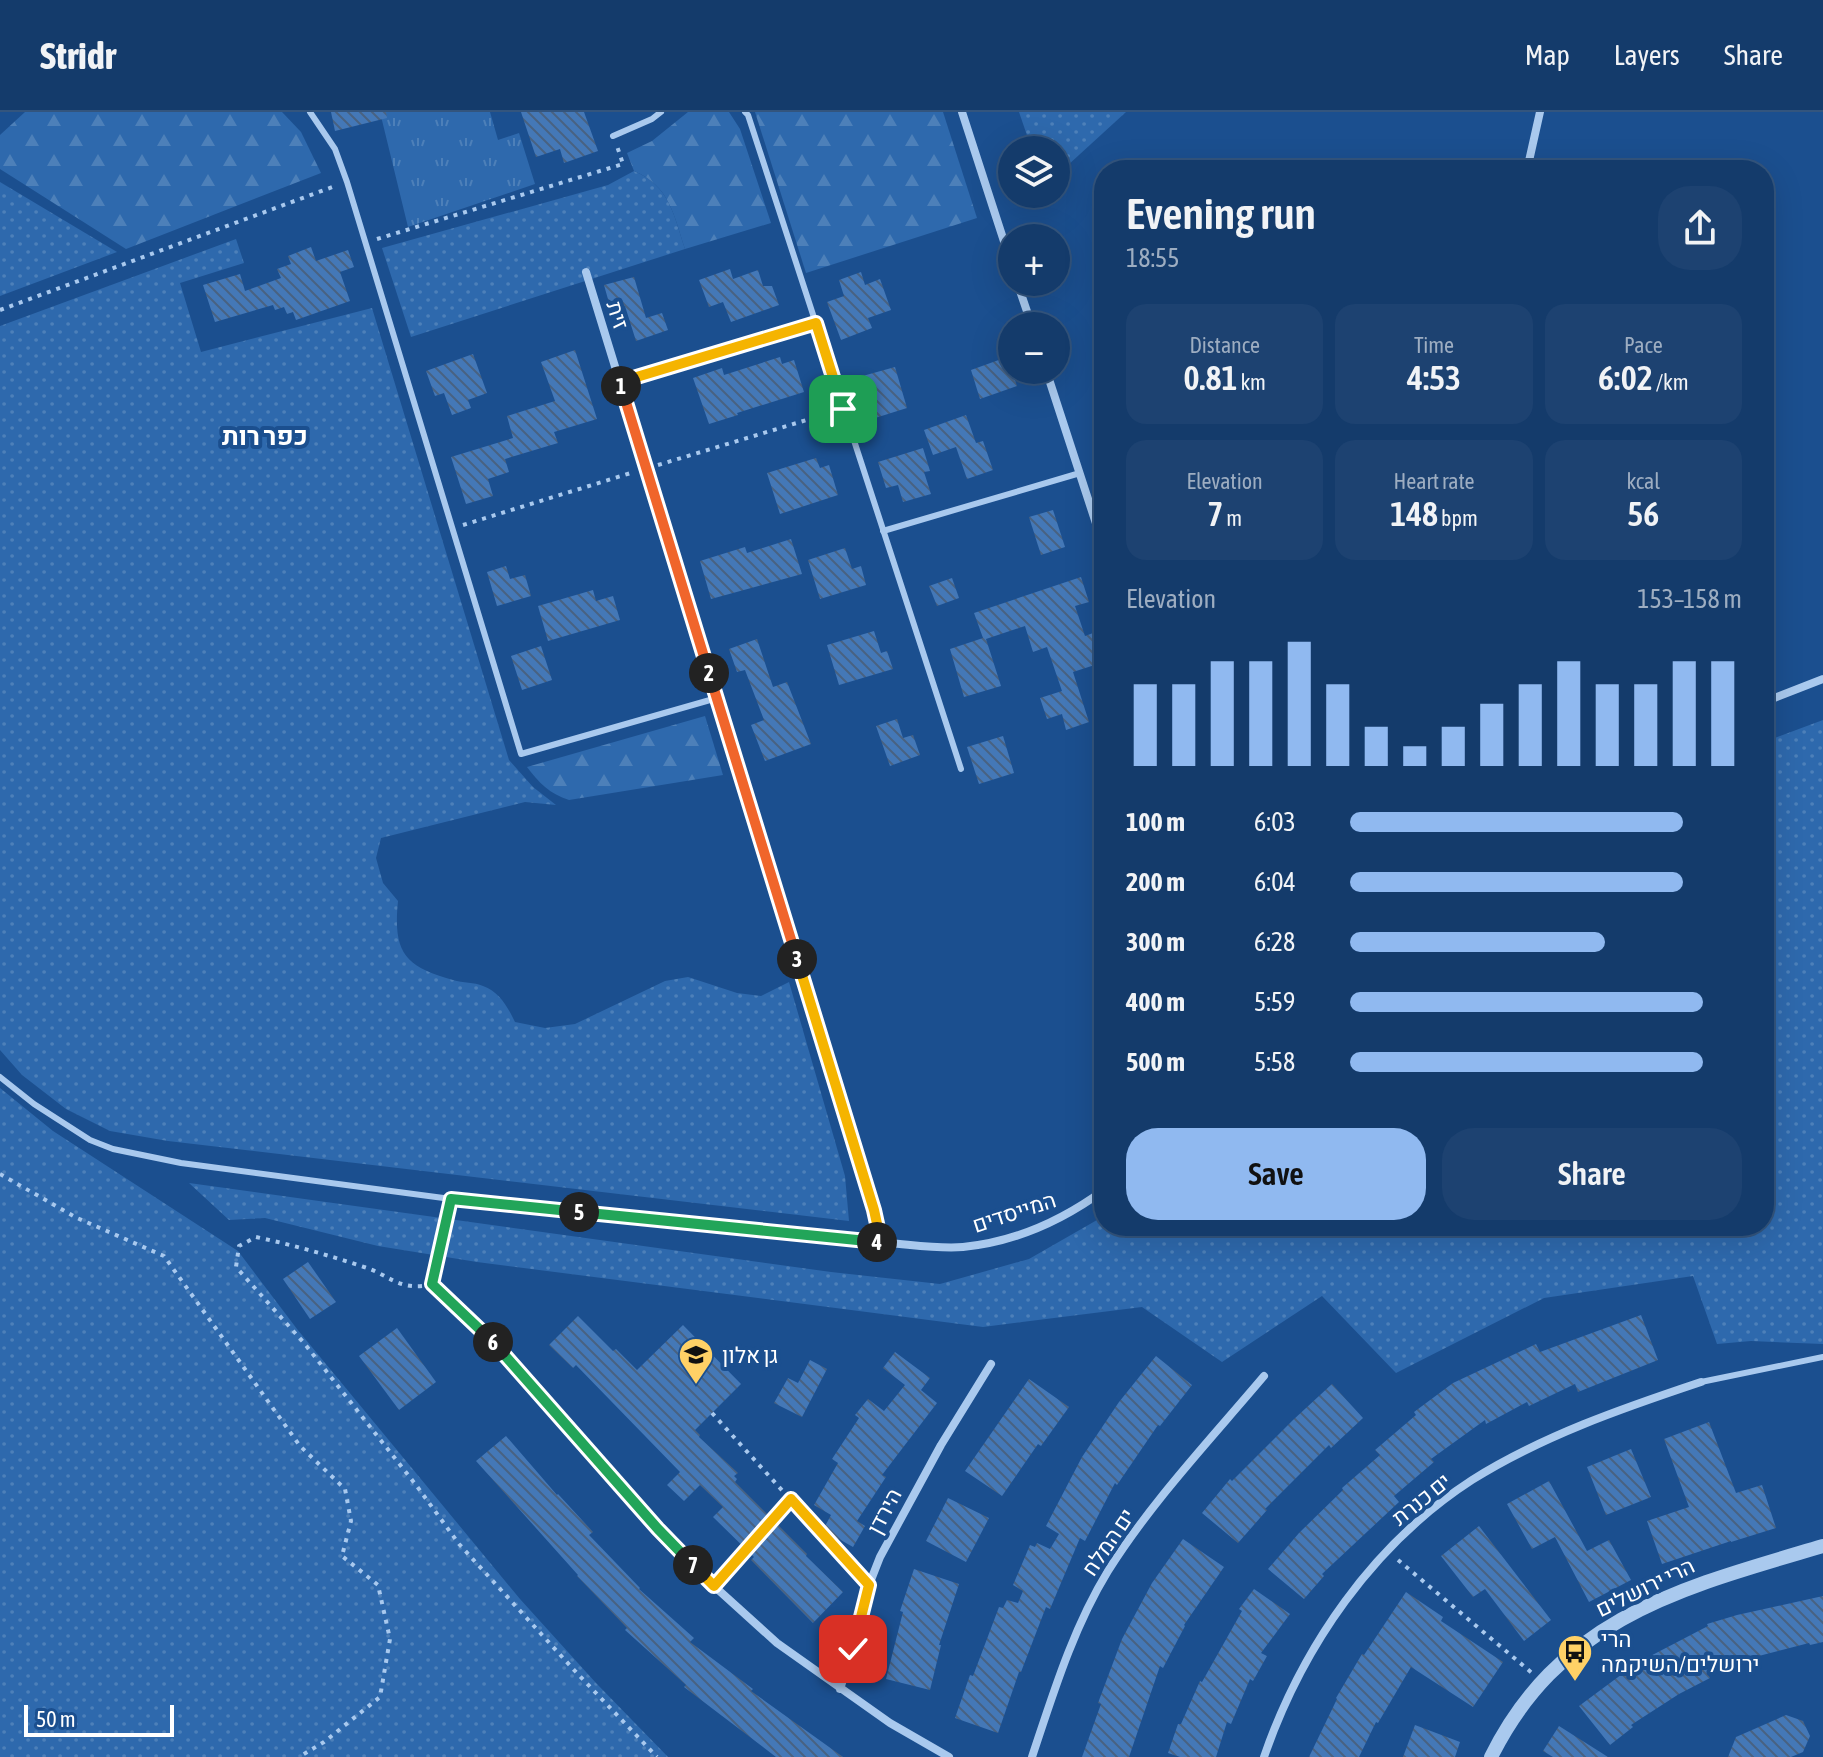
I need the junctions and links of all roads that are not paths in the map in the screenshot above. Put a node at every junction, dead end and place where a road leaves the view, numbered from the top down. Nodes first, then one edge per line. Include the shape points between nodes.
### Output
1 (310, 112) edge
2 (661, 112) edge
3 (745, 112) edge
4 (962, 112) edge
5 (1540, 112) edge
6 (613, 136) road end
7 (1529, 160) edge
8 (998, 224) edge
9 (586, 272) dead end
10 (816, 323) junction
11 (620, 382) junction
12 (1051, 384) edge
13 (1080, 473) junction
14 (1094, 517) edge
15 (883, 531) junction
16 (1823, 679) edge
17 (717, 698) junction
18 (1774, 698) edge
19 (961, 769) dead end
20 (0, 1077) edge
21 (1094, 1197) edge
22 (451, 1199) junction
23 (786, 1233) joint
24 (881, 1242) junction
25 (496, 1345) joint
26 (1823, 1357) edge
27 (991, 1364) dead end
28 (1264, 1376) dead end
29 (1701, 1382) joint
30 (1823, 1546) edge
31 (840, 1689) junction
32 (949, 1757) edge
33 (1032, 1757) edge
34 (1264, 1757) edge
35 (1491, 1757) edge

1 - 17 lane via 335,149 347,182 521,754
2 - 6 lane
3 - 10 lane
4 - 8 street
5 - 7 street
9 - 11 street, זית
10 - 11 lane
10 - 15 lane
11 - 17 street, זית
12 - 13 street
13 - 14 street
13 - 15 lane
15 - 19 lane
16 - 18 street
17 - 24 street, זית
20 - 22 lane via 62,1124 113,1149
21 - 24 street, המייסדים via 1062,1218 989,1242 964,1247
22 - 23 lane
22 - 25 lane via 432,1284
23 - 24 street, המייסדים
25 - 31 street via 714,1586 777,1643
26 - 29 lane
27 - 31 street, הירדן via 880,1557
28 - 33 street, ים המלח via 1135,1531 1107,1574 1078,1628
29 - 34 street, ים כנרת via 1575,1428 1472,1480 1427,1513 1387,1551 1321,1636 1292,1687
30 - 35 street, הרי ירושלים via 1667,1596 1601,1631 1542,1681
31 - 32 street

